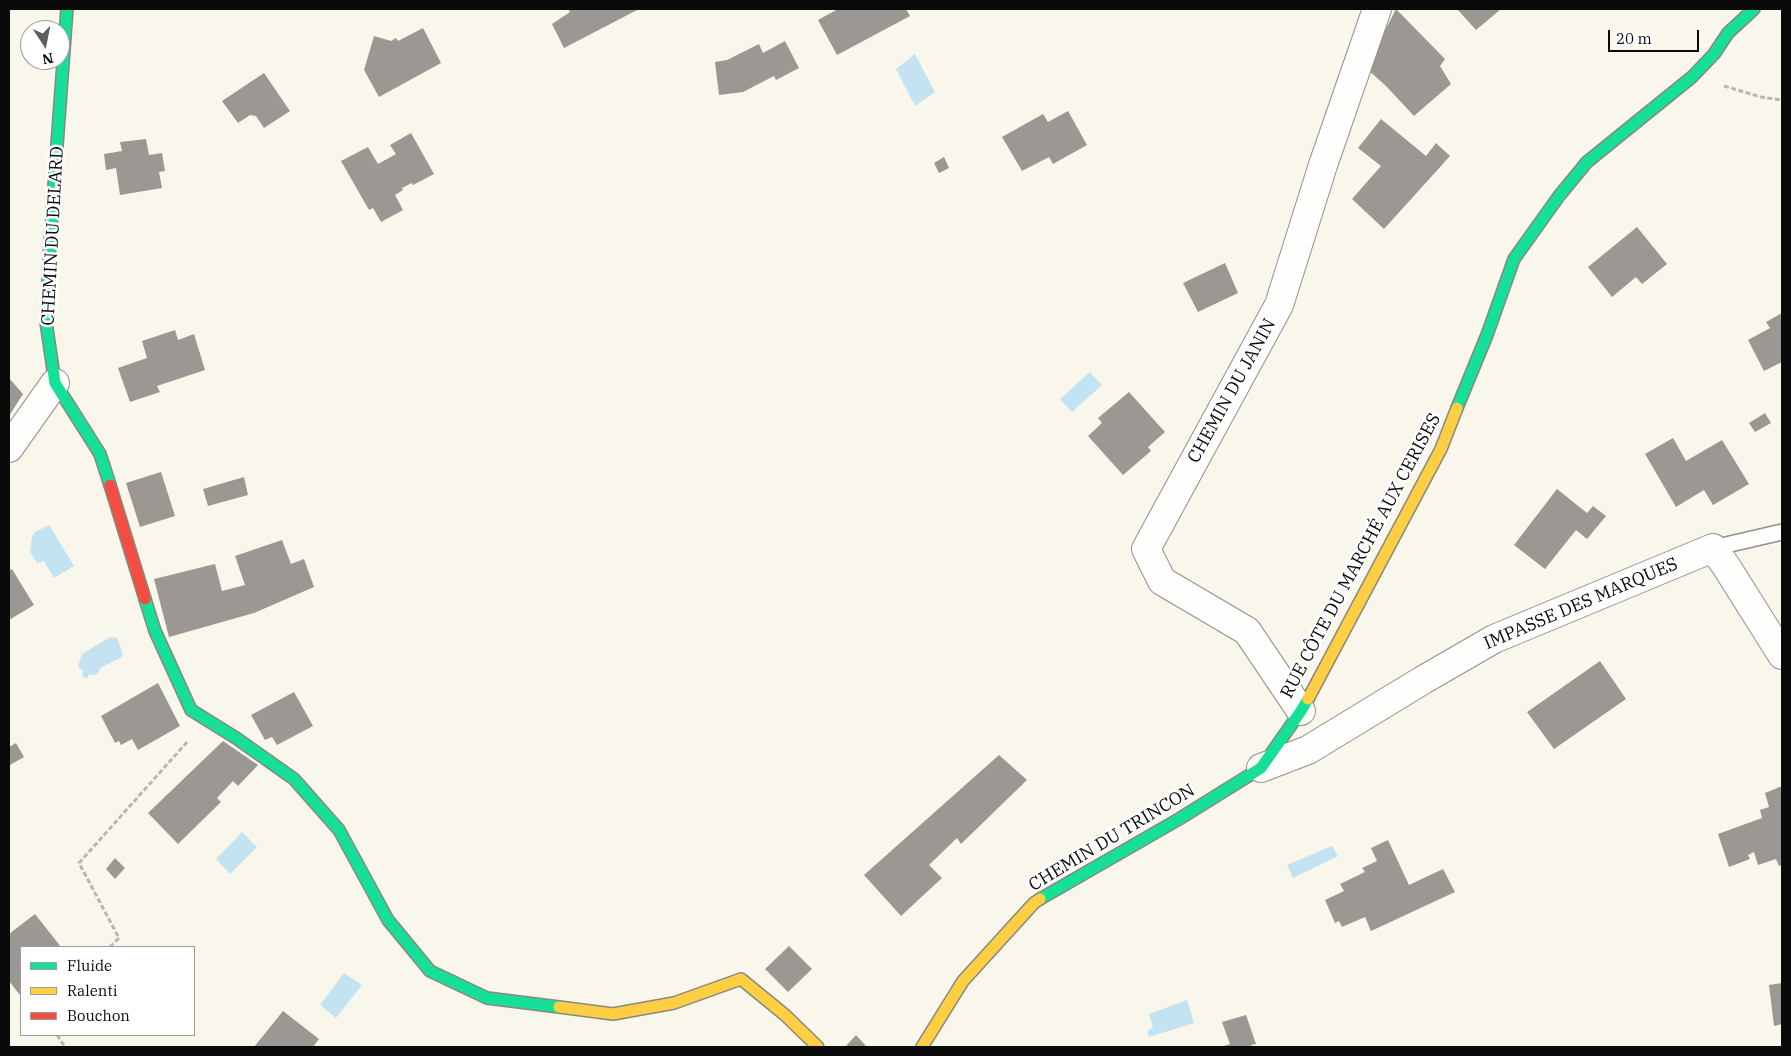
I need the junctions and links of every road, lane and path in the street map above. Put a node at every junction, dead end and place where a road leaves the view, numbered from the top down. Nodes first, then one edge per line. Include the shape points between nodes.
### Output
1 (67, 9) edge
2 (1377, 9) edge
3 (1754, 9) edge
4 (1692, 77) junction
5 (1782, 100) edge
6 (55, 383) junction
7 (9, 448) edge
8 (1782, 532) edge
9 (1713, 548) junction
10 (1782, 655) edge
11 (1301, 711) junction
12 (207, 720) junction
13 (1261, 768) junction
14 (111, 946) edge
15 (59, 1036) edge
16 (65, 1047) edge
17 (818, 1047) edge
18 (922, 1047) edge

1 - 6 street, CHEMIN DU DELARD via 46,322
2 - 11 street, CHEMIN DU JANIN via 1279,305 1146,549 1162,581 1248,631
3 - 4 street, RUE CÔTE DU MARCHÉ AUX CERISES via 1728,33
4 - 5 path
4 - 11 street, RUE CÔTE DU MARCHÉ AUX CERISES via 1587,162 1514,259 1441,449
6 - 7 street
6 - 12 street via 100,454 155,631 191,710
8 - 9 lane
9 - 10 street
9 - 13 street, IMPASSE DES MARQUES via 1494,638 1308,750
11 - 13 street, RUE CÔTE DU MARCHÉ AUX CERISES
12 - 14 path via 79,863 119,938
12 - 17 street via 294,779 338,830 388,920 430,970 487,998 614,1014 674,1003 741,979 786,1015
13 - 18 street, CHEMIN DU TRINCON via 1034,903 963,981
15 - 16 path

